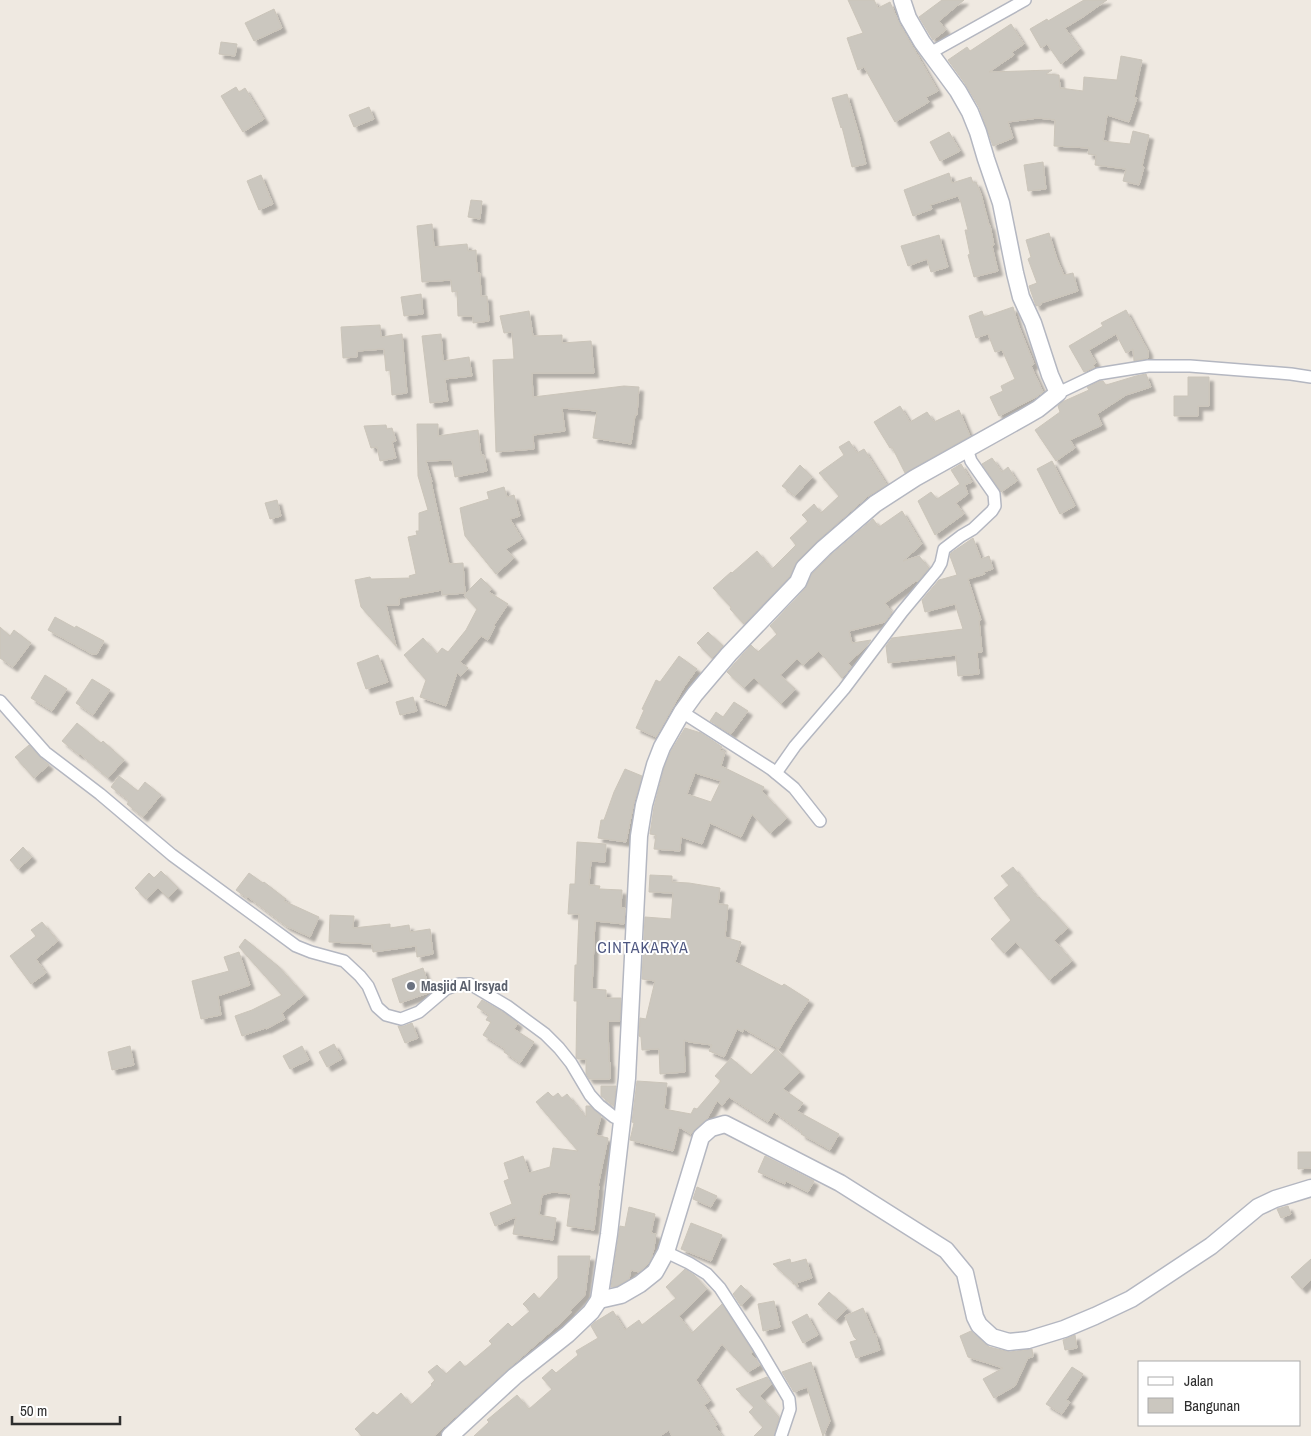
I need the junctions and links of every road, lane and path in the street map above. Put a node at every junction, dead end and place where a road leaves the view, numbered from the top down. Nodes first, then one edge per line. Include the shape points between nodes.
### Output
1 (902, 0) edge
2 (1024, 0) edge
3 (930, 53) junction
4 (1311, 377) edge
5 (1058, 393) junction
6 (967, 450) junction
7 (0, 702) edge
8 (682, 712) junction
9 (776, 773) junction
10 (820, 821) dead end
11 (622, 1120) junction
12 (1311, 1188) edge
13 (666, 1252) junction
14 (599, 1300) junction
15 (452, 1435) edge
16 (781, 1436) edge

1 - 3 street via 908,18
2 - 3 street
3 - 5 street via 958,91 978,132 1001,203 1021,297
4 - 5 street via 1200,367 1148,366 1098,374
5 - 6 street via 1032,413
6 - 8 street via 875,504 824,548 804,568 798,582 729,654
6 - 9 street via 994,494 995,506 973,529 944,549 937,570
7 - 11 street via 45,752 172,854 296,946 344,961 368,986 377,1007 386,1015 402,1019 419,1012 446,988 470,984 545,1034 560,1048 590,1095 614,1117
8 - 9 street
8 - 11 street via 662,746 644,805 639,836
9 - 10 street via 794,788
11 - 14 street
12 - 13 street via 1258,1207 1211,1246 1131,1298 1064,1329 1009,1342 992,1337 979,1325 965,1273 946,1250 840,1183 724,1124 711,1128 701,1137
13 - 14 street via 655,1272 640,1284 621,1295
13 - 16 street via 707,1274 720,1288 757,1345 789,1399 790,1409
14 - 15 street via 568,1334 514,1376

